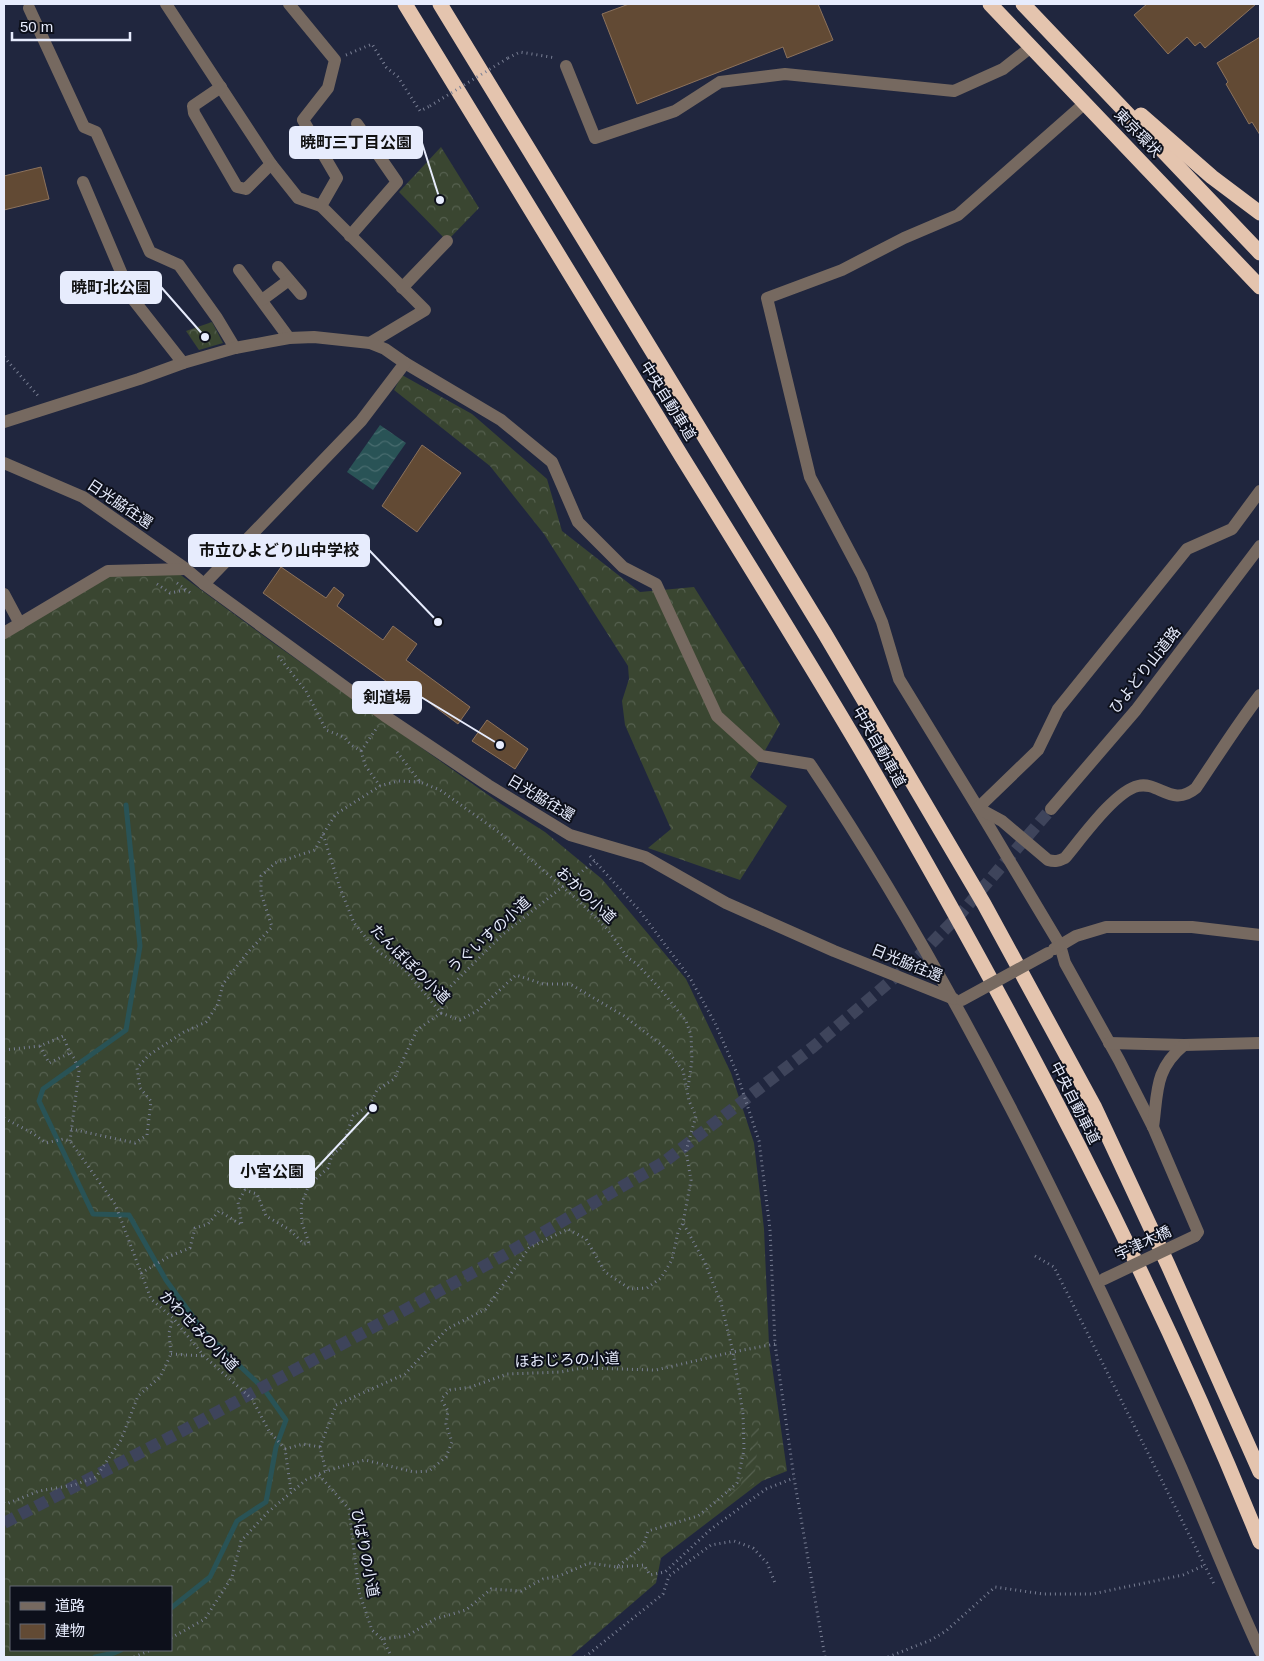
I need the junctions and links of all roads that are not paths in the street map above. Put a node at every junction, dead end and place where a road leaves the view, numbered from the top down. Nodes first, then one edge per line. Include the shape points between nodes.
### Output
1 (166, 4) edge
2 (288, 4) edge
3 (405, 4) edge
4 (440, 4) edge
5 (990, 4) edge
6 (29, 8) dead end
7 (1026, 8) edge
8 (1031, 47) junction
9 (566, 66) road end
10 (220, 86) junction
11 (1085, 103) junction
12 (1135, 121) junction
13 (357, 124) dead end
14 (1121, 141) junction
15 (271, 164) junction
16 (83, 182) dead end
17 (321, 206) junction
18 (1260, 213) edge
19 (350, 236) junction
20 (447, 241) dead end
21 (1255, 247) edge
22 (1236, 262) junction
23 (278, 267) dead end
24 (239, 270) dead end
25 (289, 280) junction
26 (1260, 287) edge
27 (402, 288) junction
28 (301, 294) dead end
29 (262, 300) junction
30 (289, 338) junction
31 (370, 343) junction
32 (235, 348) junction
33 (183, 363) junction
34 (405, 363) junction
35 (4, 422) edge
36 (4, 463) edge
37 (1260, 492) edge
38 (1260, 546) edge
39 (186, 570) junction
40 (204, 584) junction
41 (4, 594) edge
42 (20, 624) junction
43 (4, 633) edge
44 (1260, 695) edge
45 (978, 808) junction
46 (1051, 810) tunnel mouth
47 (1260, 935) edge
48 (1060, 945) junction
49 (957, 999) junction
50 (1109, 1043) junction
51 (1260, 1043) edge
52 (1184, 1045) junction
53 (1153, 1127) junction
54 (1168, 1265) junction
55 (1100, 1281) junction
56 (1260, 1447) edge
57 (1260, 1472) edge
58 (1260, 1542) edge
59 (1260, 1651) edge

1 - 10 street
2 - 17 street via 335,60 328,88 303,120 338,178
3 - 58 highway, 中央自動車道 via 801,650 946,899 1121,1232 1198,1395
4 - 54 highway, 中央自動車道 via 825,634 984,904 1094,1106
5 - 8 highway, 東京環状
6 - 32 street via 84,127 96,132 150,252 179,265
7 - 12 highway, 東京環状
7 - 18 highway via 1192,160
8 - 9 street via 1003,69 954,91 785,74 720,82 674,111 595,138
8 - 11 highway, 東京環状
10 - 15 street
10 - 15 street via 193,106 194,113 237,187 246,189
11 - 14 highway, 東京環状
11 - 45 street via 958,215 842,270 767,298 810,477 862,575 882,622 899,680
12 - 14 highway via 1123,129
12 - 21 highway, 東京環状
13 - 19 street via 398,182
14 - 22 highway, 東京環状
15 - 17 street via 298,198
16 - 33 street via 132,298
17 - 19 street
19 - 27 street
20 - 27 street
21 - 22 highway via 1249,262 1240,265
22 - 26 highway, 東京環状
23 - 25 street
24 - 29 street
25 - 28 street
25 - 29 street
27 - 31 street via 425,310
29 - 30 street
30 - 31 street via 314,337
30 - 32 street
31 - 34 street
32 - 33 street
33 - 35 street
34 - 40 street via 361,421
34 - 49 street via 501,420 552,462 578,522 623,567 656,584 718,716 761,756 810,764
36 - 39 street, 日光脇往還 via 83,497
37 - 45 street via 1232,529 1187,549 1058,708 1038,750
38 - 46 street, ひよどり山道路 via 1136,710
39 - 40 street, 日光脇往還
39 - 42 street via 108,571
40 - 49 street, 日光脇往還 via 385,716 570,835 645,857 726,902 834,951
41 - 42 street
42 - 43 street
44 - 45 street via 1196,788 1182,796 1135,786 1112,802 1065,858 1048,860 1002,821
45 - 48 street
47 - 48 street via 1192,927 1122,926 1093,930
48 - 49 street, bridge
48 - 50 street via 1065,963
49 - 55 street
50 - 52 street
50 - 53 street
51 - 52 street
52 - 53 street via 1162,1070
53 - 55 street, 宇津木橋, bridge via 1198,1232
54 - 56 highway
54 - 57 highway, 中央自動車道
55 - 59 street

